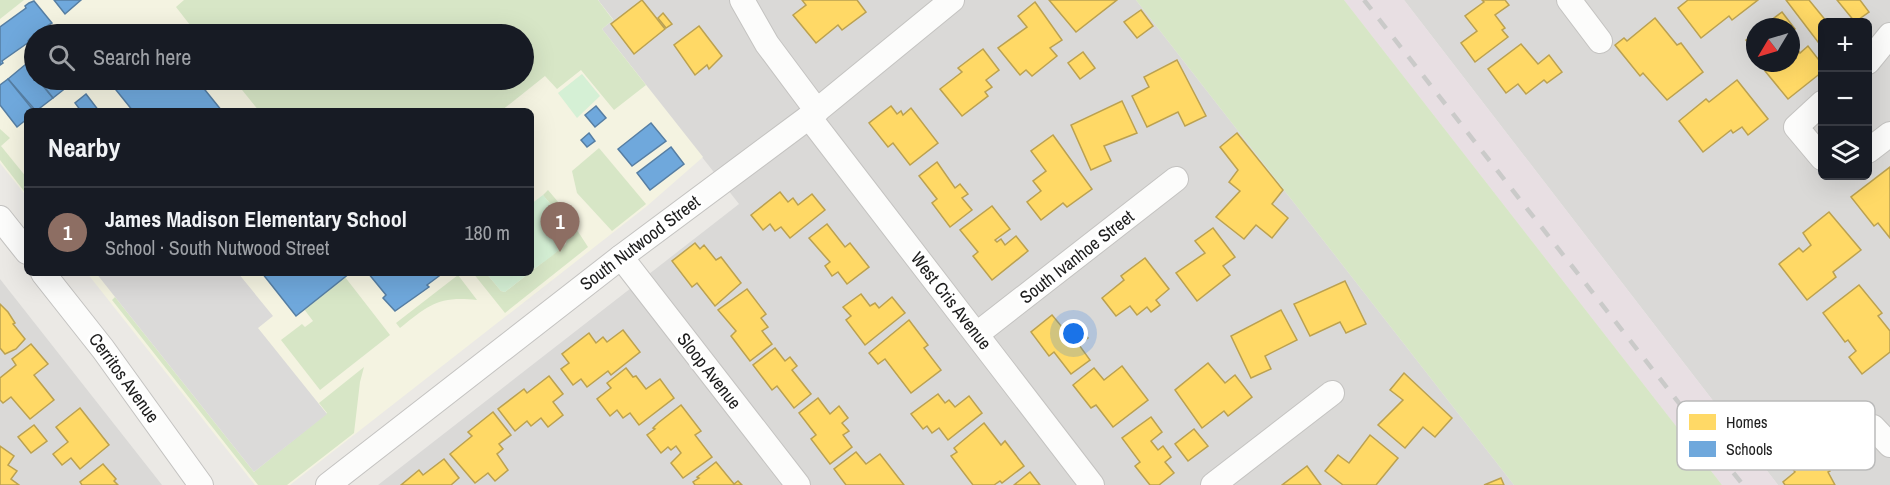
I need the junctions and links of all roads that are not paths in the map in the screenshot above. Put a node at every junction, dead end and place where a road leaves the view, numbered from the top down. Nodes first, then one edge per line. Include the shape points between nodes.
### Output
1 (742, 0) edge
2 (952, 0) edge
3 (1569, 0) edge
4 (1890, 35) edge
5 (1600, 41) dead end
6 (1872, 57) edge
7 (1818, 107) edge
8 (813, 114) junction
9 (1890, 134) edge
10 (1872, 148) edge
11 (1818, 153) edge
12 (1176, 179) dead end
13 (0, 218) edge
14 (24, 248) edge
15 (621, 256) junction
16 (45, 276) edge
17 (977, 334) junction
18 (1332, 393) dead end
19 (1875, 429) edge
20 (1890, 445) edge
21 (201, 485) edge
22 (328, 485) edge
23 (798, 485) edge
24 (1092, 485) edge
25 (1213, 485) edge

1 - 8 street, West Cris Avenue
2 - 8 street, South Nutwood Street
3 - 5 street
4 - 6 street
7 - 11 street via 1796,127
8 - 15 street, South Nutwood Street
8 - 17 street, West Cris Avenue
9 - 10 street
12 - 17 street, South Ivanhoe Street
13 - 14 street
15 - 22 street, South Nutwood Street
15 - 23 street, Sloop Avenue
16 - 21 street, Cerritos Avenue via 104,349
17 - 24 street, West Cris Avenue
18 - 25 street
19 - 20 street

